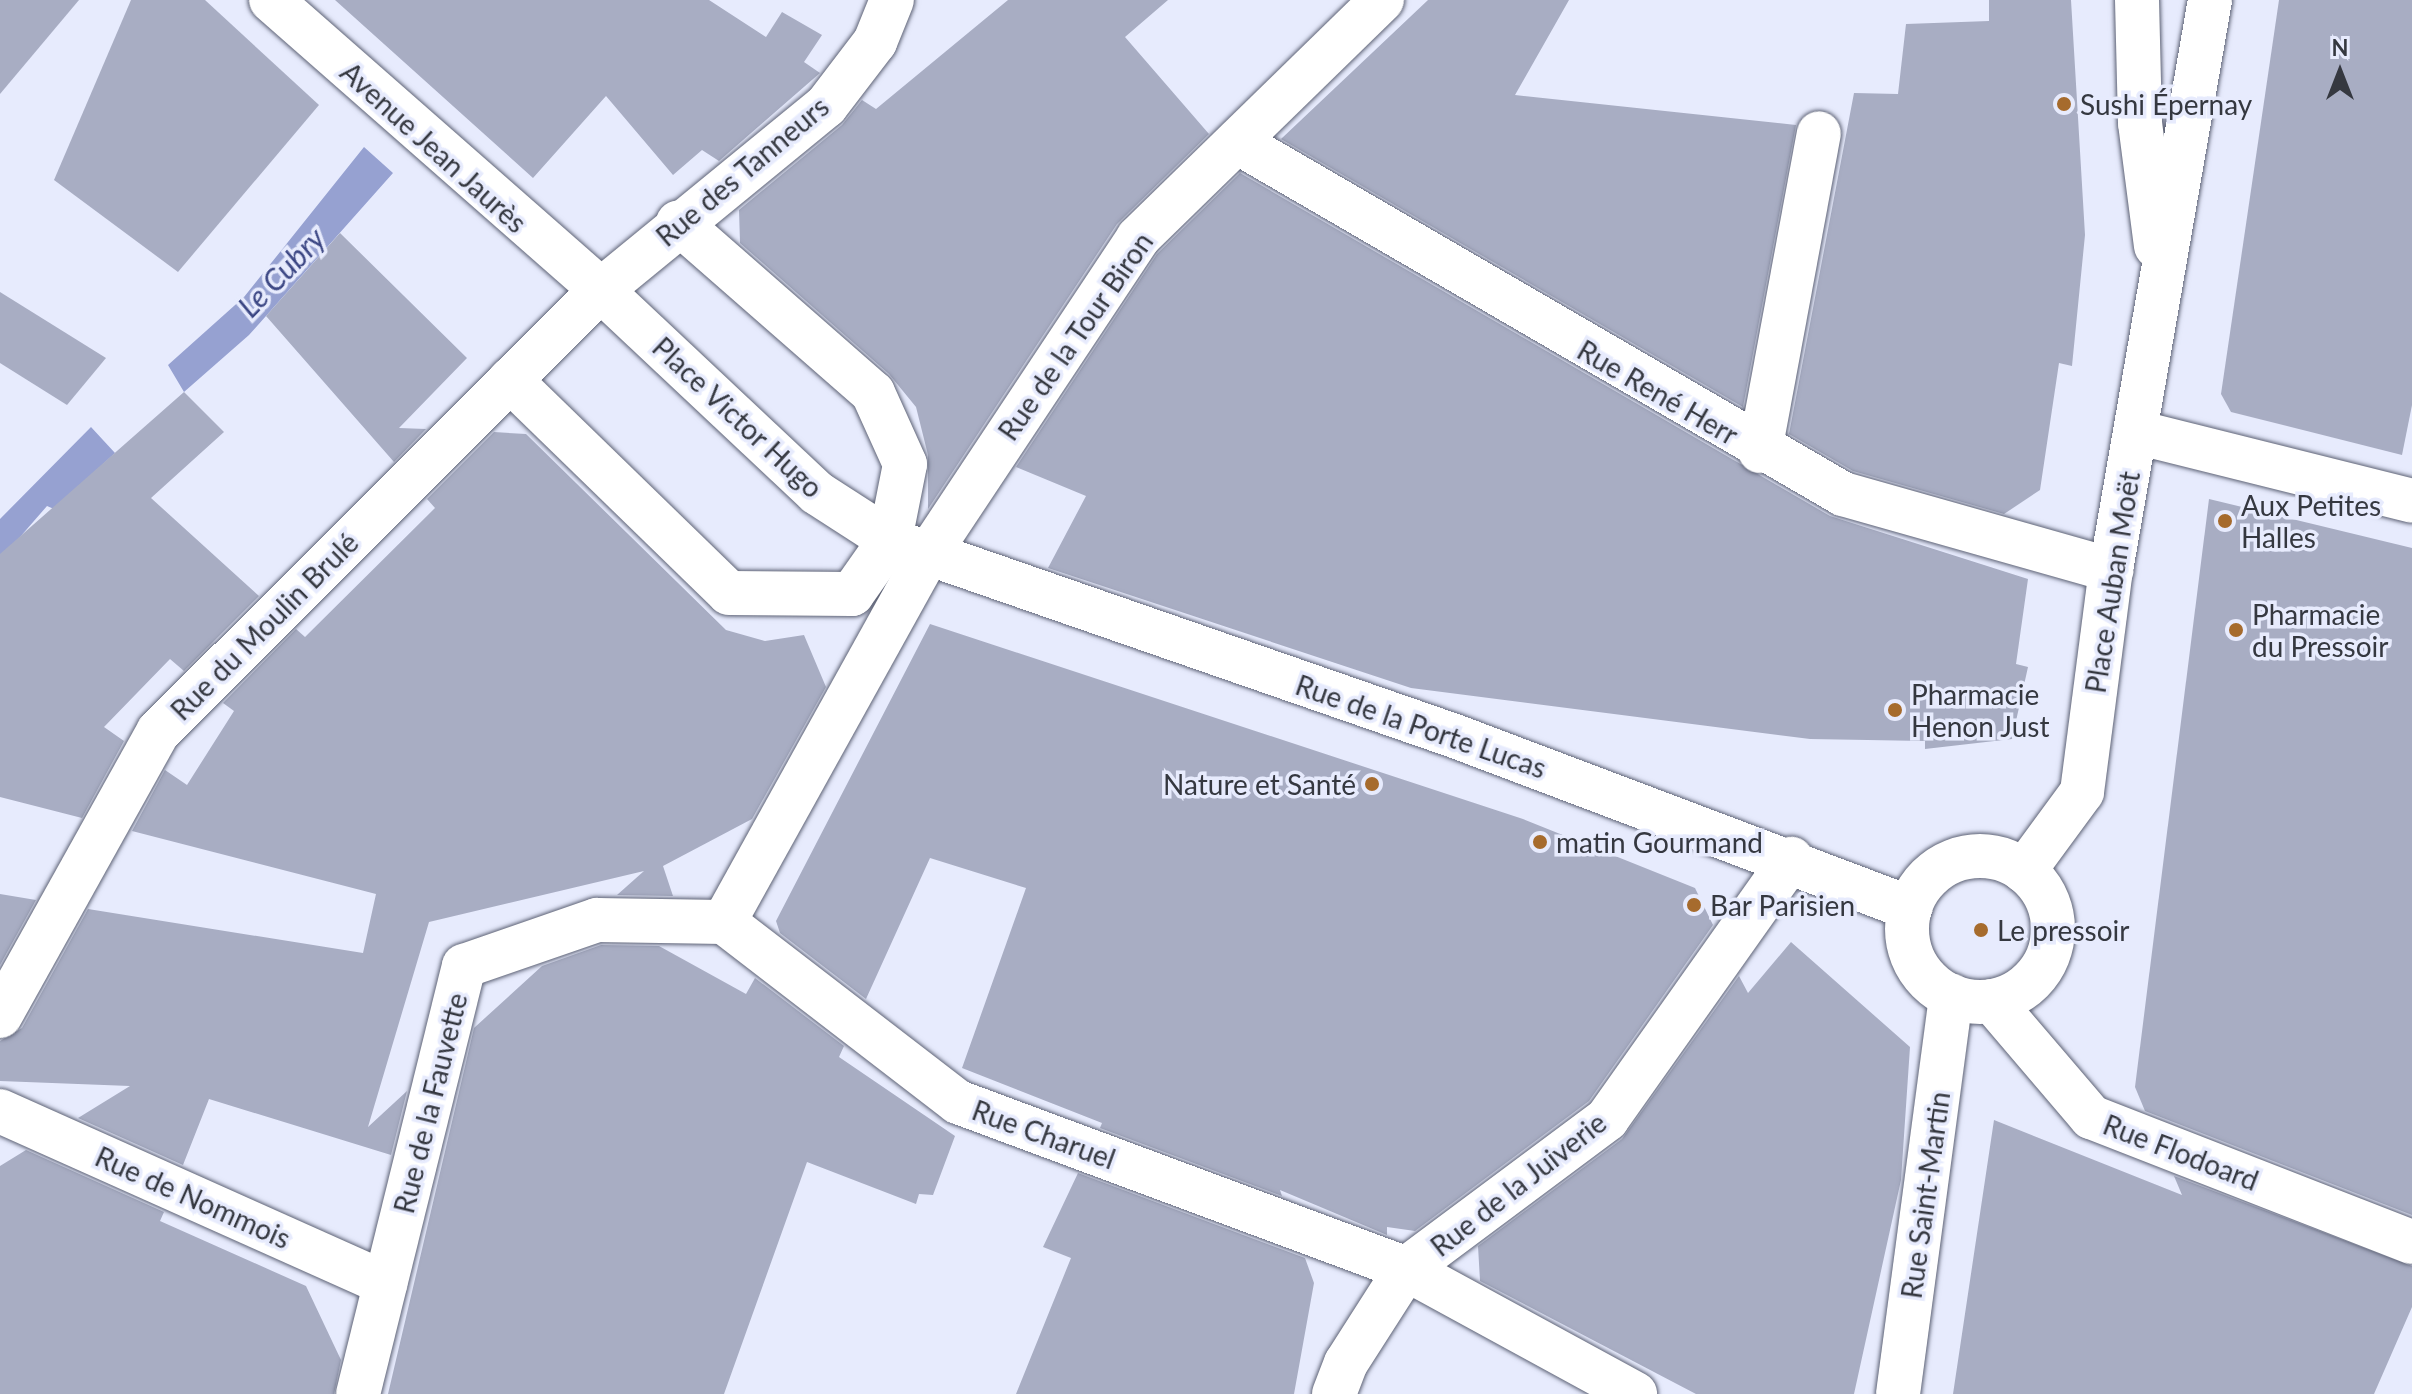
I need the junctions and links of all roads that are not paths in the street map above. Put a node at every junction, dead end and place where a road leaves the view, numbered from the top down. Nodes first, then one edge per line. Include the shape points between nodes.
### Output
1 (271, 0) edge
2 (892, 0) edge
3 (1382, 0) edge
4 (2137, 0) edge
5 (2210, 0) edge
6 (1819, 133) dead end
7 (1237, 142) junction
8 (678, 222) junction
9 (2160, 276) junction
10 (601, 290) junction
11 (510, 380) junction
12 (2136, 432) junction
13 (1760, 451) junction
14 (2412, 501) edge
15 (908, 548) junction
16 (2111, 570) junction
17 (1791, 859) junction
18 (2024, 871) junction
19 (1910, 908) junction
20 (724, 922) junction
21 (1972, 999) junction
22 (0, 1016) edge
23 (0, 1111) edge
24 (2412, 1242) edge
25 (1406, 1269) junction
26 (385, 1283) junction
27 (358, 1394) edge
28 (1334, 1394) edge
29 (1635, 1394) edge
30 (1898, 1394) edge

1 - 10 street, Avenue Jean Jaurès
2 - 8 street, Rue des Tanneurs via 875,42 826,106
3 - 7 street, Rue de la Tour Biron
4 - 9 street via 2140,123
5 - 9 street via 2193,121
6 - 13 street
7 - 13 street, Rue René Herr
7 - 15 street, Rue de la Tour Biron via 1138,238
8 - 10 street, Rue des Tanneurs
8 - 15 street via 873,393 905,464
9 - 12 street, Place Auban Moët
10 - 11 street, Rue du Moulin Brulé
10 - 15 street, Place Victor Hugo via 817,493
11 - 15 street via 729,593 852,594
11 - 22 street, Rue du Moulin Brulé via 158,732
12 - 14 street
12 - 16 street, Place Auban Moët
13 - 16 street, Rue René Herr via 1843,494
15 - 17 street, Rue de la Porte Lucas
15 - 20 street
16 - 18 street, Place Auban Moët via 2082,792
17 - 19 street, Rue de la Porte Lucas
17 - 25 street, Rue de la Juiverie via 1607,1119
18 - 19 street via 2003,860 1957,860 1928,879
18 - 21 street via 2049,904 2052,946 2030,982
19 - 21 street via 1910,951 1933,985
20 - 25 street, Rue Charuel via 958,1102
20 - 26 street, Rue de la Fauvette via 597,920 464,966
21 - 24 street, Rue Flodoard via 2091,1117
21 - 30 street, Rue Saint-Martin
23 - 26 street, Rue de Nommois
25 - 28 street, Rue de la Juiverie via 1346,1363
25 - 29 street, Rue Charuel
26 - 27 street, Rue de la Fauvette

